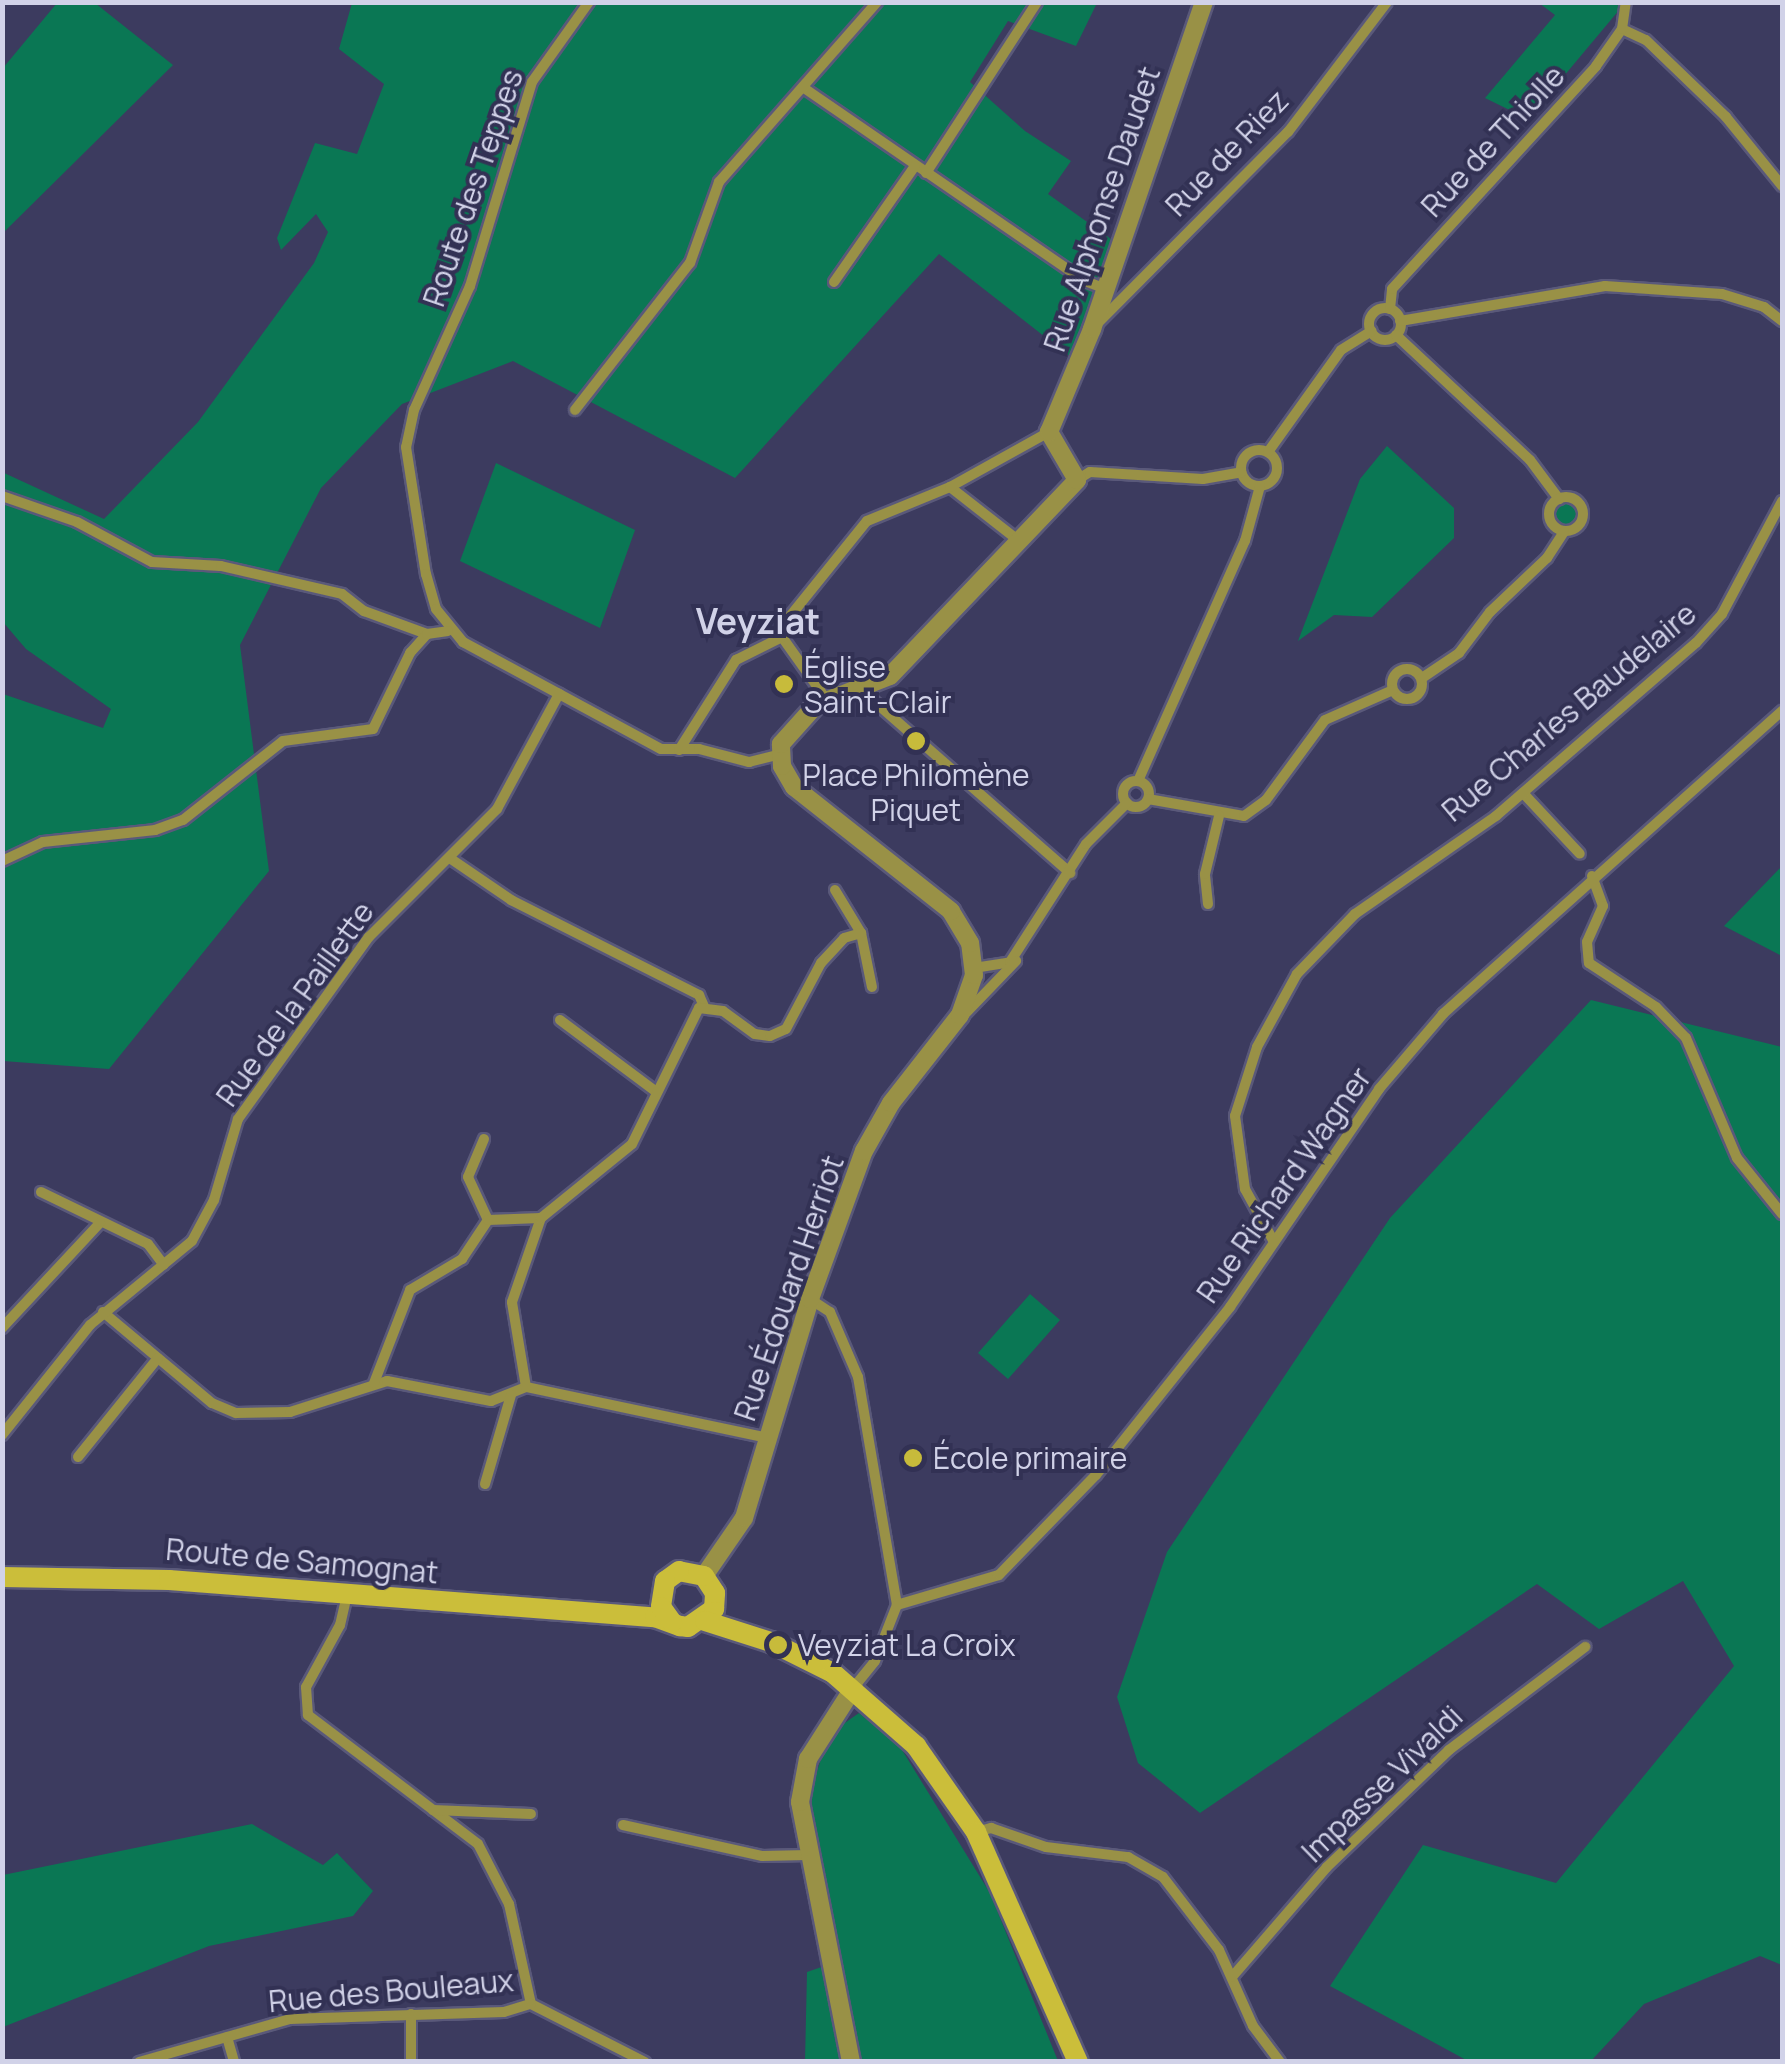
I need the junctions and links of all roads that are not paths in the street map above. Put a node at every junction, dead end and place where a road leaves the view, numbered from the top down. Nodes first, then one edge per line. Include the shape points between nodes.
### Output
1 (588, 2) edge
2 (876, 2) edge
3 (1037, 2) edge
4 (1204, 2) edge
5 (1387, 2) edge
6 (1626, 2) edge
7 (1622, 29) junction
8 (804, 88) junction
9 (915, 166) junction
10 (926, 173) junction
11 (1782, 186) edge
12 (834, 282) dead end
13 (1106, 289) junction
14 (1390, 309) junction
15 (1400, 321) junction
16 (1782, 321) edge
17 (1092, 329) junction
18 (1370, 330) junction
19 (1396, 334) junction
20 (575, 410) dead end
21 (1049, 432) junction
22 (1268, 452) junction
23 (1241, 472) junction
24 (1076, 480) junction
25 (950, 486) junction
26 (1260, 486) junction
27 (2, 496) edge
28 (1559, 499) junction
29 (1782, 501) edge
30 (1564, 532) junction
31 (1019, 542) junction
32 (448, 631) junction
33 (427, 634) junction
34 (782, 637) junction
35 (1422, 678) junction
36 (859, 688) junction
37 (1392, 690) junction
38 (560, 694) junction
39 (826, 699) junction
40 (1782, 710) edge
41 (679, 750) junction
42 (780, 754) junction
43 (1138, 781) junction
44 (1522, 793) junction
45 (1148, 799) junction
46 (1127, 803) junction
47 (1219, 816) junction
48 (1580, 854) dead end
49 (452, 859) junction
50 (2, 861) edge
51 (1070, 873) junction
52 (1592, 876) junction
53 (835, 890) dead end
54 (1208, 904) dead end
55 (861, 933) junction
56 (1023, 946) junction
57 (974, 968) junction
58 (872, 987) dead end
59 (704, 1006) junction
60 (560, 1020) dead end
61 (953, 1025) junction
62 (654, 1090) junction
63 (484, 1139) dead end
64 (42, 1192) dead end
65 (1782, 1214) edge
66 (541, 1218) junction
67 (488, 1220) junction
68 (100, 1222) junction
69 (1274, 1242) junction
70 (164, 1266) junction
71 (810, 1299) junction
72 (104, 1312) junction
73 (2, 1328) edge
74 (158, 1358) junction
75 (374, 1383) junction
76 (526, 1387) junction
77 (512, 1395) junction
78 (2, 1436) edge
79 (767, 1438) junction
80 (78, 1458) dead end
81 (485, 1484) dead end
82 (7, 1572) edge
83 (710, 1584) junction
84 (661, 1589) junction
85 (347, 1595) junction
86 (897, 1605) junction
87 (596, 1615) junction
88 (704, 1621) junction
89 (672, 1622) junction
90 (771, 1642) junction
91 (1585, 1648) dead end
92 (854, 1687) junction
93 (432, 1810) junction
94 (531, 1814) dead end
95 (623, 1825) dead end
96 (976, 1832) junction
97 (808, 1856) junction
98 (1232, 1977) junction
99 (531, 2004) junction
100 (411, 2014) junction
101 (227, 2037) junction
102 (140, 2062) edge
103 (234, 2062) edge
104 (412, 2062) edge
105 (645, 2062) edge
106 (850, 2062) edge
107 (1078, 2062) edge
108 (1280, 2062) edge

1 - 32 street, Route des Teppes via 532,82 470,286 414,410 408,465 426,574
2 - 8 street
3 - 10 street
4 - 13 street, Rue Alphonse Daudet
5 - 17 street, Rue de Riez via 1288,132
6 - 7 street
7 - 11 street via 1646,40 1726,116
7 - 14 street, Rue de Thiolle via 1392,288
8 - 9 street
8 - 20 street via 719,182 690,263
9 - 10 street
9 - 12 street
10 - 13 street
13 - 17 street, Rue Alphonse Daudet
14 - 15 street
14 - 18 street via 1375,311
15 - 16 street via 1605,286 1722,294 1764,307
15 - 19 street
17 - 21 street, Rue Alphonse Daudet
18 - 19 street via 1382,339
18 - 22 street via 1341,350
19 - 28 street via 1530,460
21 - 24 street
21 - 25 street
22 - 23 street via 1250,452
22 - 26 street via 1276,472
23 - 24 street via 1203,480 1090,472
23 - 26 street
24 - 31 street
25 - 31 street
25 - 34 street via 868,521 787,620
26 - 43 street via 1245,542 1140,764
27 - 33 street via 77,522 152,562 221,566 342,594 364,611
28 - 30 street via 1549,515
28 - 30 street via 1572,498 1582,509 1581,524
29 - 44 street, Rue Charles Baudelaire via 1709,629
30 - 35 street via 1459,653
31 - 36 street via 890,676
32 - 33 street
32 - 38 street via 482,656
33 - 50 street via 410,653 373,729 283,741 222,795 169,825 44,842
34 - 39 street
34 - 41 street via 736,660
35 - 37 street via 1402,669
35 - 37 street via 1416,697 1407,700
36 - 39 street
36 - 51 street
37 - 47 street via 1325,720 1266,800 1244,816
38 - 41 street via 661,748
38 - 49 street, Rue de la Paillette via 506,796
39 - 42 street via 794,723
40 - 52 street, Rue Richard Wagner
41 - 42 street via 748,762
42 - 57 street via 794,787 950,911 966,935
43 - 45 street via 1148,788
43 - 46 street via 1126,786
44 - 48 street
44 - 69 street, Rue Charles Baudelaire via 1327,940 1297,974 1257,1047 1234,1116 1244,1189
45 - 46 street
45 - 47 street
46 - 51 street via 1094,834
47 - 54 street via 1205,874
49 - 59 street via 511,900 699,995
49 - 70 street, Rue de la Paillette via 369,938 238,1119 208,1216
51 - 56 street
52 - 65 street via 1602,906 1587,942 1589,964 1656,1007 1686,1038 1738,1158
52 - 69 street, Rue Richard Wagner via 1412,1048
53 - 55 street
55 - 58 street
55 - 59 street via 844,938 822,963 786,1029 756,1034
56 - 57 street via 1004,967
56 - 61 street via 1006,976
57 - 61 street, Rue Édouard Herriot
59 - 62 street via 690,1019
60 - 62 street
61 - 71 street, Rue Édouard Herriot via 878,1124
62 - 66 street via 632,1144
63 - 67 street via 468,1177
64 - 68 street
66 - 67 street
66 - 76 street via 512,1302
67 - 75 street via 462,1259 410,1290
68 - 70 street via 148,1244
68 - 73 street
69 - 86 street, Rue Richard Wagner via 1121,1444 1013,1564 984,1582 918,1594
70 - 72 street, Rue de la Paillette
71 - 79 street, Rue Édouard Herriot
71 - 86 street via 836,1324 866,1414
72 - 74 street
72 - 78 street, Rue de la Paillette
74 - 75 street via 212,1403 236,1413 290,1412
74 - 80 street
75 - 77 street via 400,1382 481,1400
76 - 77 street
76 - 79 street
77 - 81 street
79 - 83 street, Rue Édouard Herriot via 744,1518
82 - 85 main road, Route de Samognat
83 - 84 main road via 679,1572
83 - 88 main road
83 - 90 main road
84 - 87 main road, Route de Samognat
84 - 89 main road via 660,1608
85 - 87 main road, Route de Samognat
85 - 93 street via 334,1639 306,1686 308,1715
86 - 92 street via 875,1661
87 - 89 main road, Route de Samognat
88 - 89 main road via 688,1627
88 - 90 main road
90 - 92 main road
91 - 98 street, Impasse Vivaldi via 1450,1750 1328,1867
92 - 96 main road via 916,1746
92 - 97 street via 802,1777
93 - 94 street
93 - 99 street via 478,1844 496,1874 517,1930
95 - 97 street via 762,1856
96 - 98 street via 992,1828 1046,1847 1145,1864 1177,1890
96 - 107 main road
97 - 106 street
98 - 108 street via 1252,2026
99 - 100 street, Rue des Bouleaux via 504,2012
99 - 105 street
100 - 101 street, Rue des Bouleaux via 290,2019
100 - 104 street
101 - 102 street, Rue des Bouleaux
101 - 103 street

